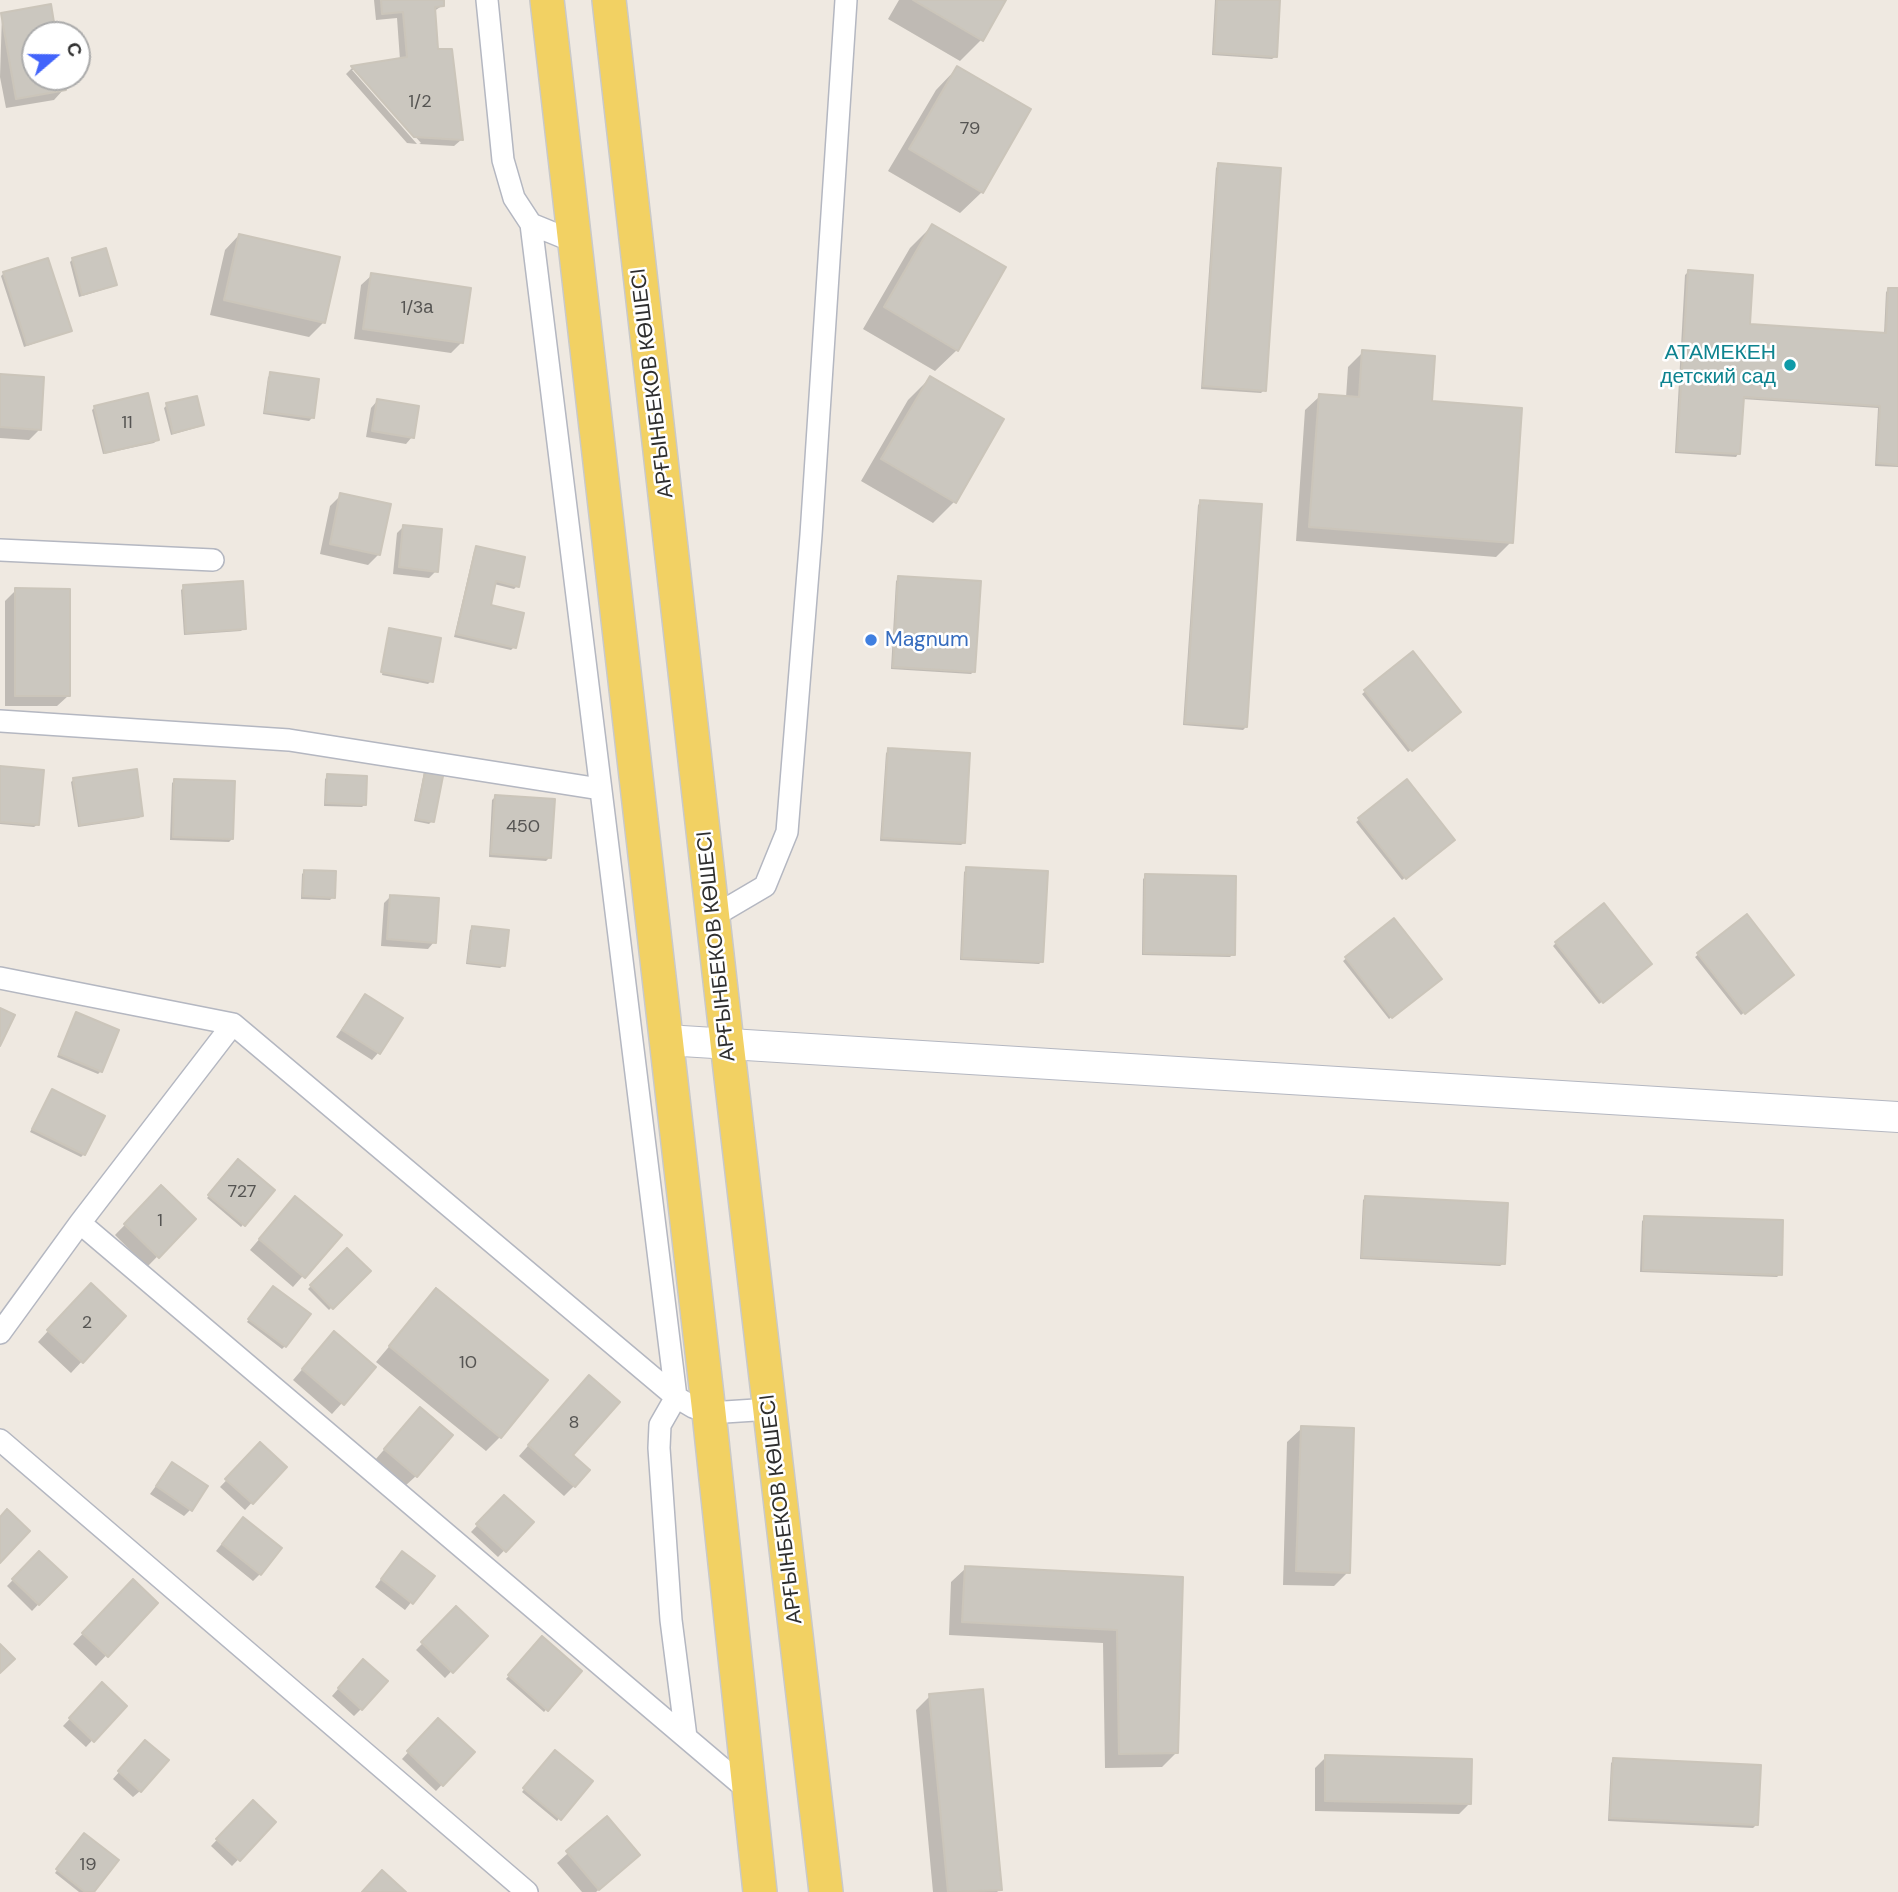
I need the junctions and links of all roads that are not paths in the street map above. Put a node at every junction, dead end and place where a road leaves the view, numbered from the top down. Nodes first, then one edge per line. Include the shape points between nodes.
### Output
1 (487, 0) edge
2 (547, 0) edge
3 (608, 0) edge
4 (846, 0) edge
5 (531, 224) junction
6 (575, 242) junction
7 (0, 550) edge
8 (213, 559) dead end
9 (0, 721) edge
10 (600, 789) junction
11 (714, 916) junction
12 (0, 978) edge
13 (233, 1024) junction
14 (666, 1040) junction
15 (727, 1043) junction
16 (1898, 1117) edge
17 (80, 1223) junction
18 (0, 1333) edge
19 (676, 1396) junction
20 (771, 1409) junction
21 (709, 1413) junction
22 (0, 1440) edge
23 (686, 1737) junction
24 (749, 1791) junction
25 (527, 1892) edge
26 (760, 1892) edge
27 (826, 1892) edge

1 - 5 street via 503,160 514,198
2 - 6 main road
3 - 11 main road, АРҒЫНБЕКОВ КӨШЕСІ
4 - 11 street via 787,832 765,886
5 - 6 street
5 - 10 street
6 - 14 main road
7 - 8 street
9 - 10 street via 289,740
10 - 19 street
11 - 15 main road, АРҒЫНБЕКОВ КӨШЕСІ
12 - 13 street
13 - 17 street
13 - 19 street
14 - 15 street
14 - 21 main road
15 - 16 street
15 - 20 main road, АРҒЫНБЕКОВ КӨШЕСІ
17 - 18 street
17 - 23 street
19 - 21 street
19 - 23 street via 660,1425 659,1448 671,1620
20 - 21 street
20 - 27 main road, АРҒЫНБЕКОВ КӨШЕСІ
21 - 24 main road
22 - 25 street
23 - 24 street
24 - 26 main road

